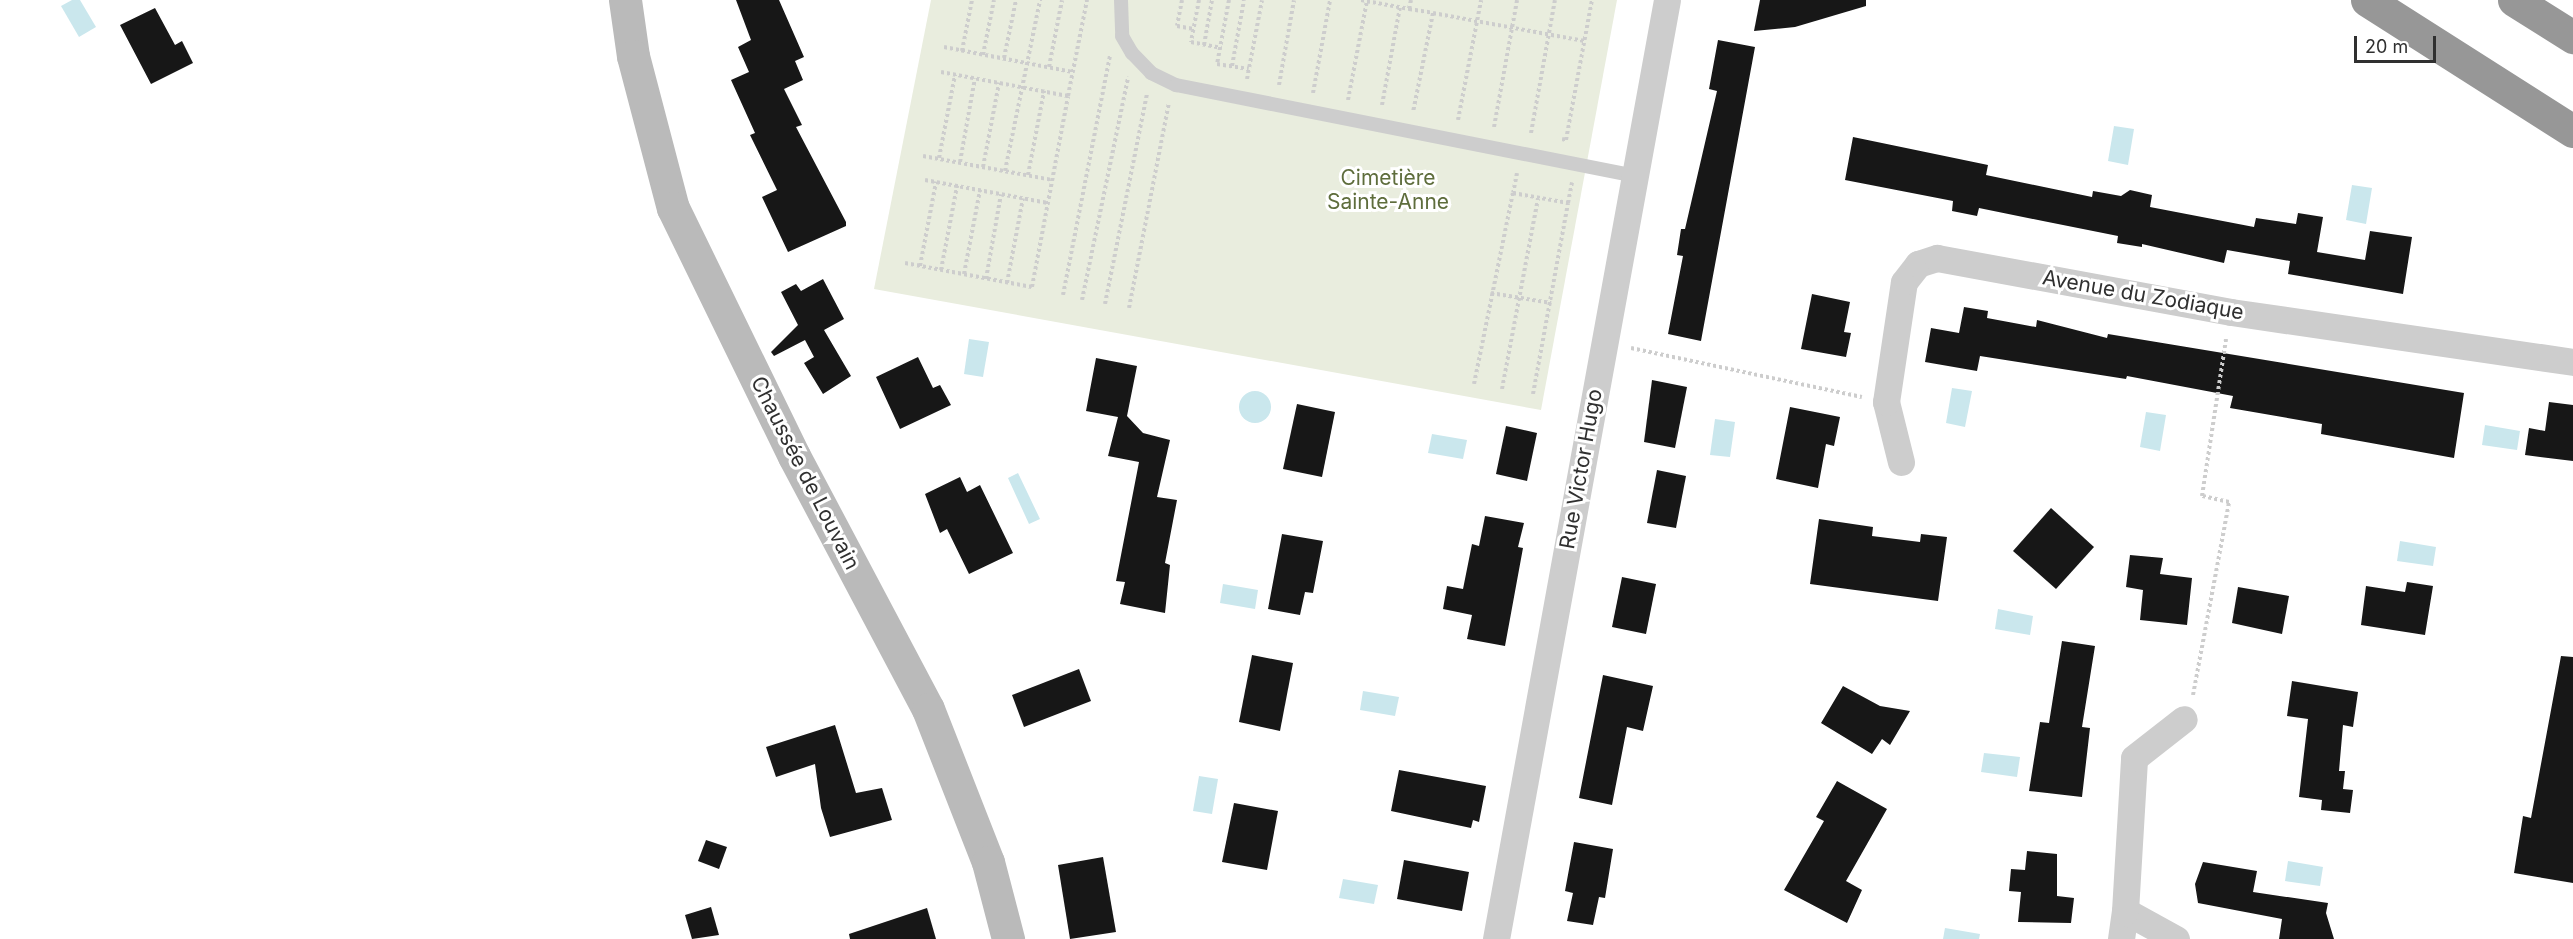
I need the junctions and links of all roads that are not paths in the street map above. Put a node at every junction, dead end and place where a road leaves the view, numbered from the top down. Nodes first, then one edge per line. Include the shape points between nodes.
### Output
1 (625, 0) edge
2 (1121, 0) edge
3 (1667, 0) edge
4 (2367, 0) edge
5 (2514, 0) edge
6 (2573, 37) edge
7 (2573, 131) edge
8 (1635, 176) junction
9 (2573, 362) edge
10 (1901, 462) dead end
11 (2184, 719) dead end
12 (2125, 911) junction
13 (1008, 939) edge
14 (1496, 939) edge
15 (2121, 939) edge
16 (2176, 939) edge

1 - 13 main road, Chaussée de Louvain via 633,56 673,208 794,456 928,709 988,862
2 - 8 lane via 1122,36 1132,53 1151,73 1173,84
3 - 8 street, Rue Victor Hugo
4 - 7 highway
5 - 6 highway
8 - 14 street, Rue Victor Hugo
9 - 10 street, Avenue du Zodiaque via 2230,312 1936,258 1918,264 1904,282 1886,402
11 - 12 street via 2134,758
12 - 15 street
12 - 16 street

